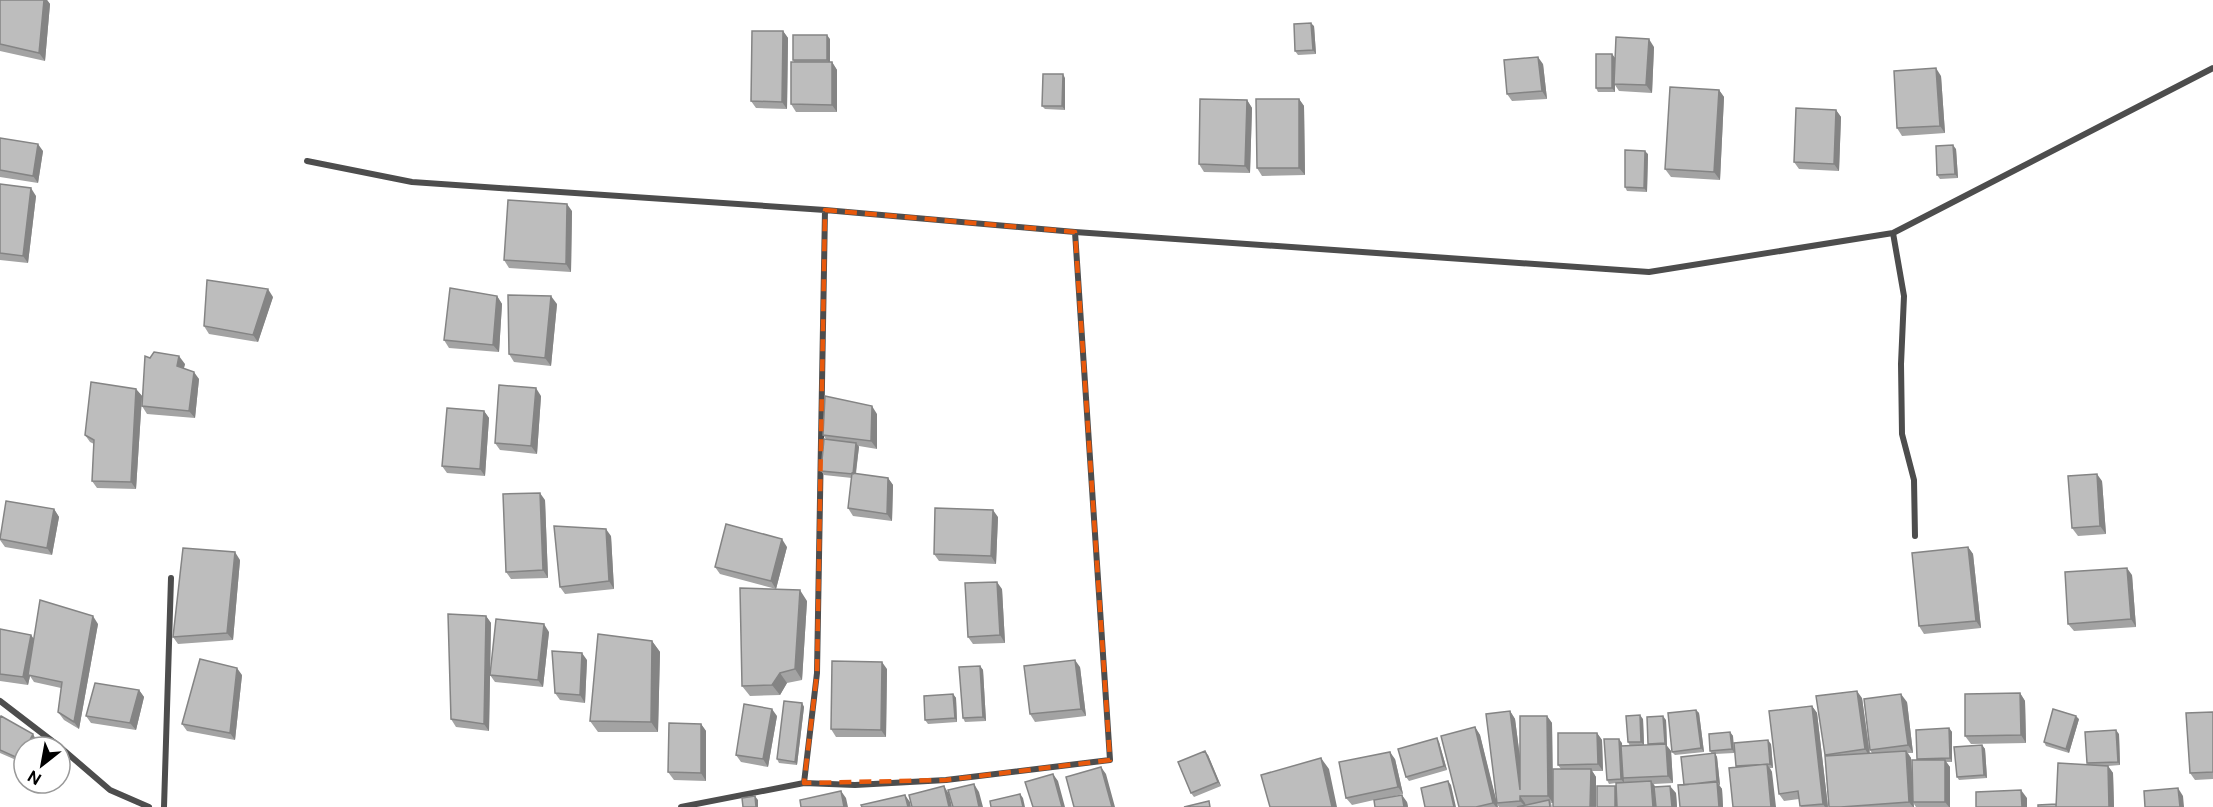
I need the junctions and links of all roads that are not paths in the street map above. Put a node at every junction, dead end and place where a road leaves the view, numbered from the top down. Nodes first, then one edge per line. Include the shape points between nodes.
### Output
1 (2213, 68) edge
2 (307, 161) dead end
3 (825, 210) junction
4 (1075, 232) junction
5 (1893, 234) junction
6 (1915, 536) dead end
7 (171, 578) dead end
8 (0, 701) edge
9 (44, 735) edge
10 (72, 757) edge
11 (804, 783) junction
12 (149, 807) edge
13 (164, 807) edge
14 (681, 807) edge

1 - 5 street
2 - 3 street via 412,182
3 - 4 street
3 - 11 street via 817,673
4 - 5 street via 1649,272
4 - 11 street via 1110,760 946,780 855,785
5 - 6 street via 1904,296 1902,434 1914,480
7 - 13 street
8 - 9 street
10 - 12 street via 110,790
11 - 14 street

